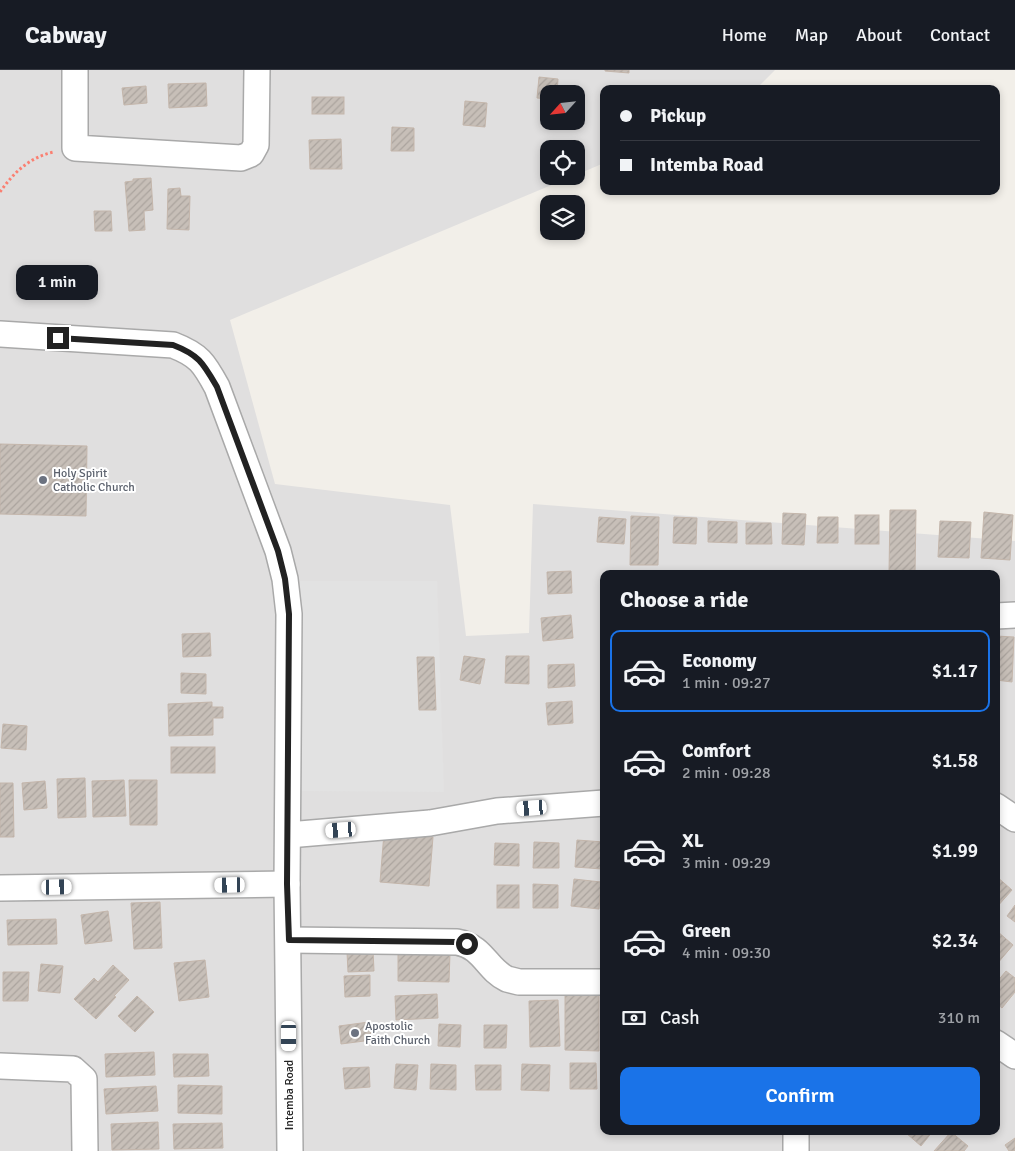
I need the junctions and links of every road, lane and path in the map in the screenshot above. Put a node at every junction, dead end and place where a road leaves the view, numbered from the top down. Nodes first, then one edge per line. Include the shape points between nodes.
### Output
1 (75, 70) edge
2 (257, 70) edge
3 (75, 148) junction
4 (0, 192) edge
5 (0, 334) edge
6 (1015, 615) edge
7 (1000, 616) edge
8 (600, 802) edge
9 (1000, 809) edge
10 (1015, 819) edge
11 (288, 835) junction
12 (287, 884) junction
13 (0, 888) edge
14 (289, 940) junction
15 (600, 982) edge
16 (1000, 1046) edge
17 (1015, 1056) edge
18 (0, 1066) edge
19 (796, 1135) edge
20 (85, 1151) edge
21 (290, 1151) edge
22 (796, 1151) edge

1 - 3 street
2 - 3 street via 256,145 251,154 241,158
3 - 4 path via 42,154 23,165
5 - 11 street, Intemba Road via 173,345 191,352 205,366 217,387 278,551 285,579 289,614
6 - 7 street
8 - 11 street via 497,810 430,823
9 - 10 street
11 - 12 street, Intemba Road
12 - 13 street
12 - 14 street, Intemba Road
14 - 15 street via 457,942 476,949 507,979 519,982
14 - 21 street, Intemba Road
16 - 17 street
18 - 20 street via 73,1070 84,1079
19 - 22 street

